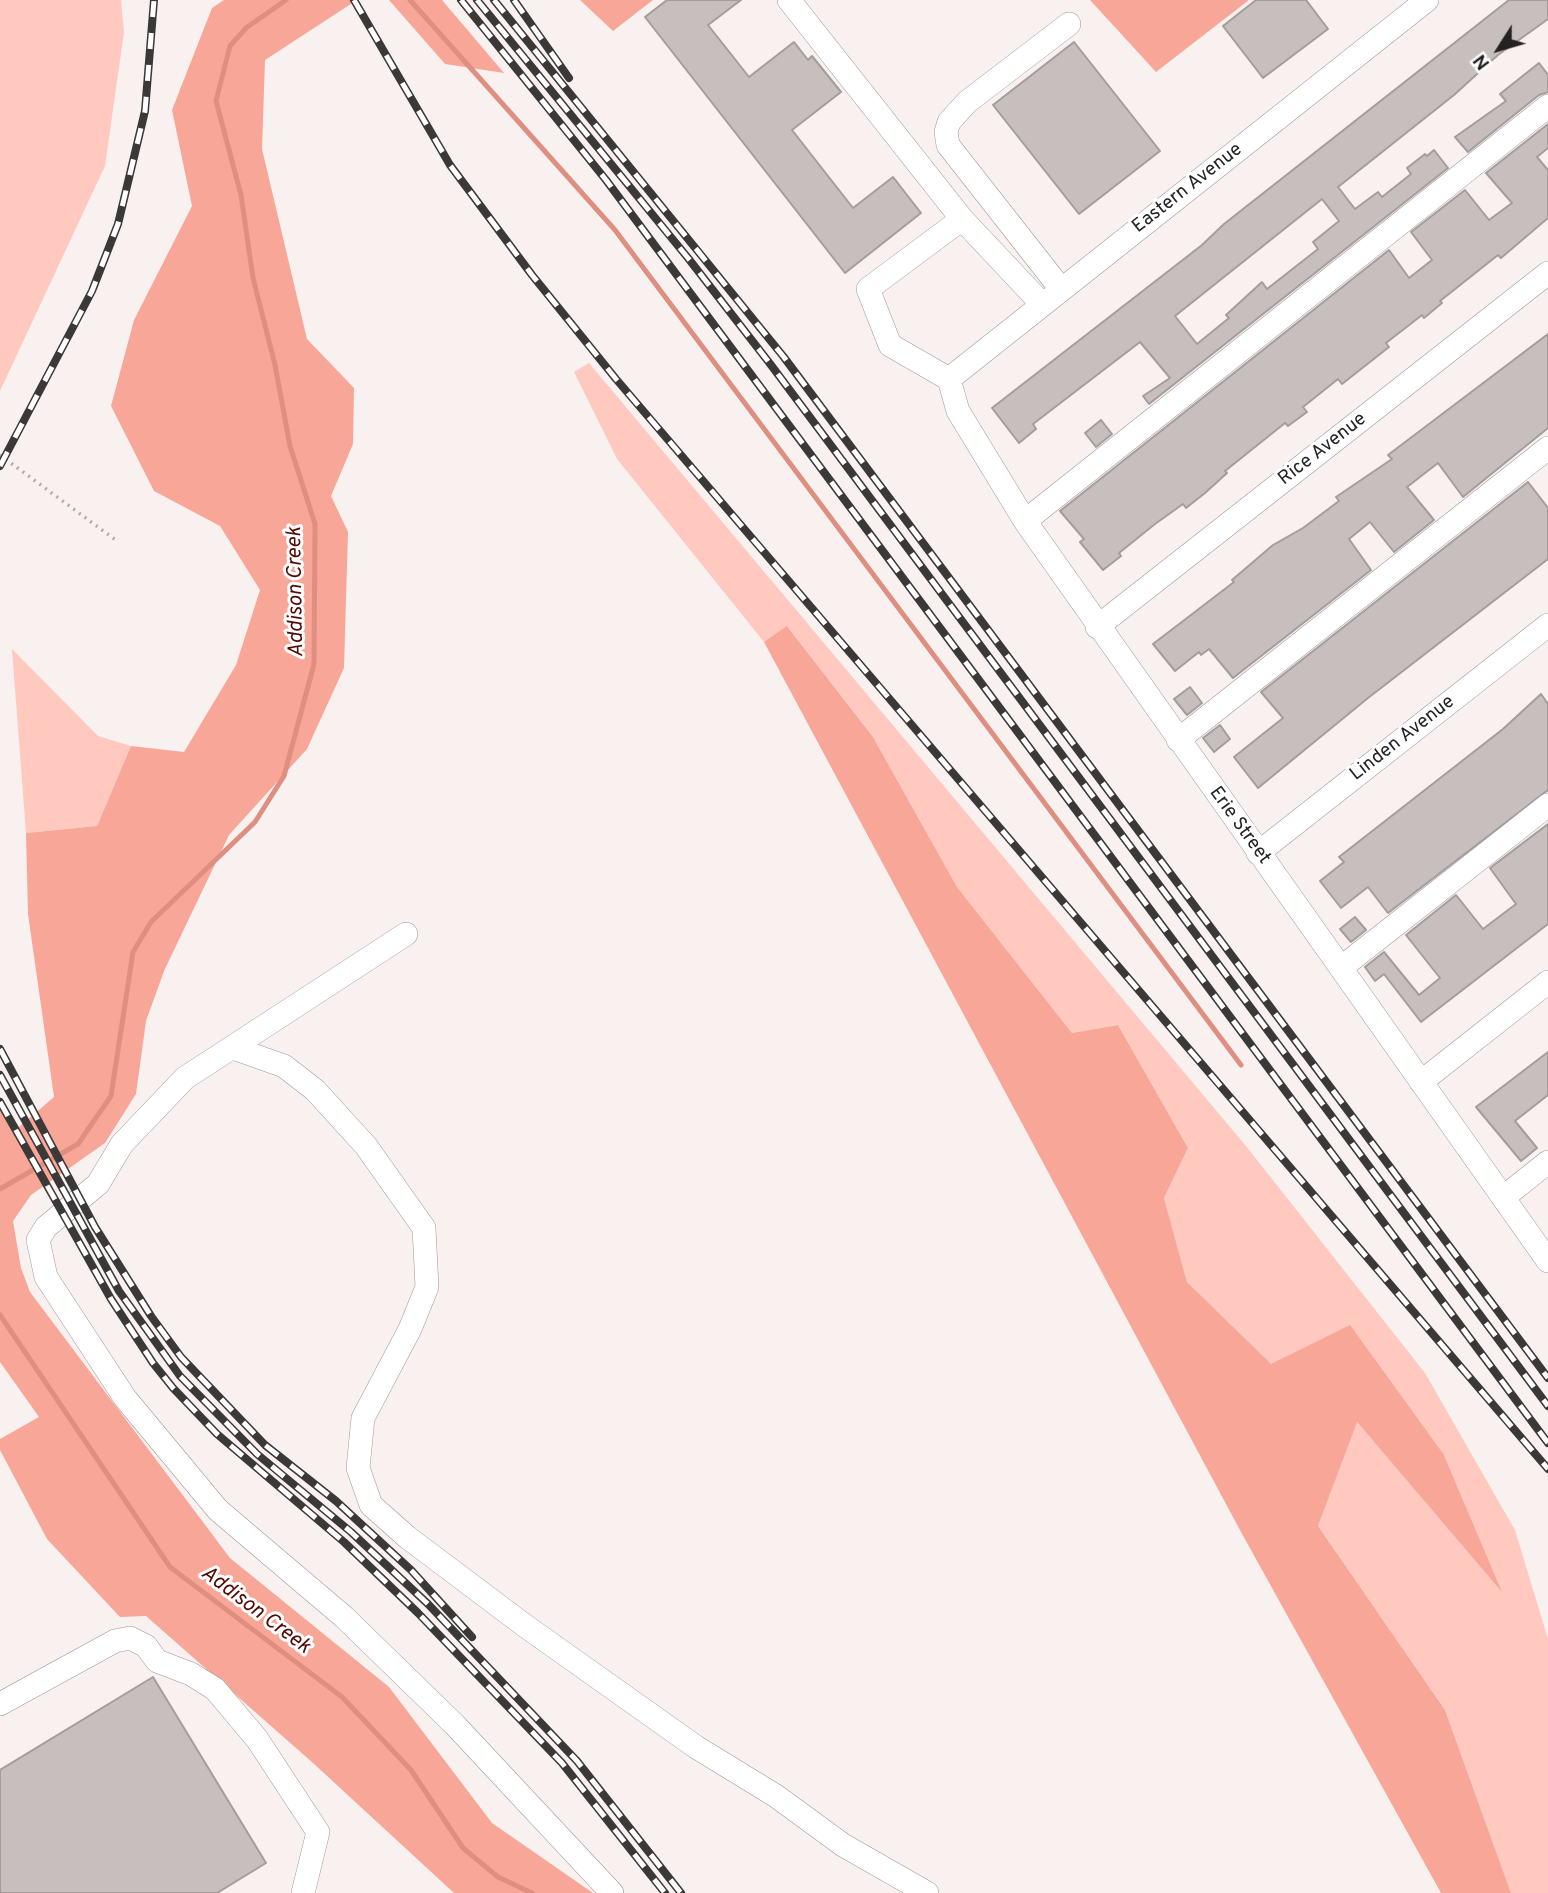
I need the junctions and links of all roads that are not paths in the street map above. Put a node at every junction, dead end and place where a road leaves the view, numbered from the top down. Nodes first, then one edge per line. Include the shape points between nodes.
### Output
1 (789, 0) edge
2 (1427, 0) edge
3 (1069, 24) dead end
4 (1548, 106) edge
5 (962, 219) junction
6 (1548, 273) edge
7 (1061, 289) junction
8 (1042, 304) junction
9 (949, 379) junction
10 (1548, 447) edge
11 (1025, 521) junction
12 (1548, 625) edge
13 (1097, 627) junction
14 (1178, 740) junction
15 (1548, 805) edge
16 (1258, 853) junction
17 (407, 934) dead end
18 (1342, 967) junction
19 (1548, 982) edge
20 (233, 1048) junction
21 (1421, 1082) junction
22 (1548, 1162) edge
23 (1504, 1196) junction
24 (1548, 1261) edge
25 (0, 1704) edge
26 (303, 1893) edge
27 (612, 1893) edge
28 (927, 1893) edge

1 - 5 street
2 - 7 street, Eastern Avenue
3 - 7 street via 967,102 946,132 948,145
4 - 11 street
5 - 8 street
5 - 9 street via 868,289 890,345
6 - 13 street, Rice Avenue
7 - 8 street, Eastern Avenue
8 - 9 street, Eastern Avenue
9 - 11 street, Erie Street via 958,411
10 - 14 street
11 - 13 street, Erie Street
12 - 16 street, Linden Avenue
13 - 14 street, Erie Street
14 - 16 street, Erie Street
15 - 18 street
16 - 18 street, Erie Street
17 - 20 street
18 - 21 street, Erie Street
19 - 21 street
20 - 27 street via 186,1078 122,1144 99,1184 46,1227 38,1240 46,1277 125,1398 218,1510 344,1617
20 - 28 street via 284,1066 315,1090 366,1146 424,1228 427,1287 363,1418 358,1468 371,1505 524,1625 696,1746 844,1845
21 - 23 street, Erie Street
22 - 23 street
23 - 24 street, Erie Street
25 - 26 street via 115,1641 130,1638 146,1646 157,1661 199,1679 215,1689 257,1739 318,1832

